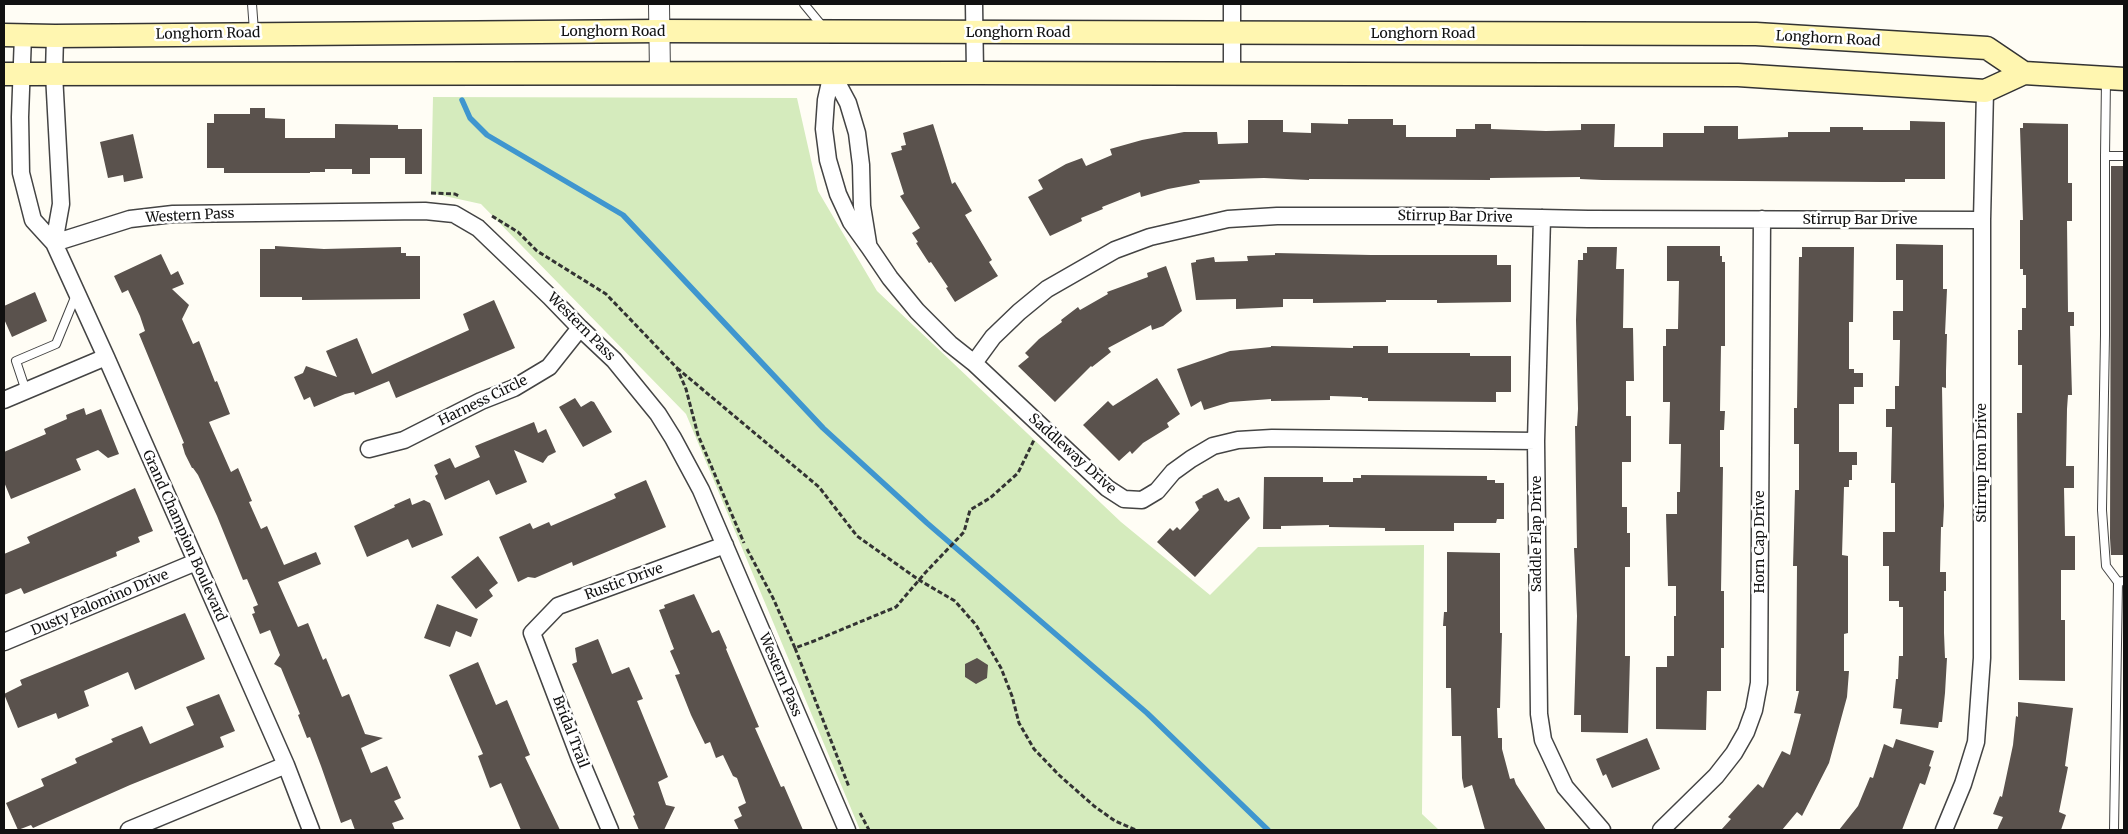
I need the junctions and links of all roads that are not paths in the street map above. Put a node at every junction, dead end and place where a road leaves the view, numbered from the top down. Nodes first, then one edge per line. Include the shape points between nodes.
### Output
1 (252, 4) edge
2 (659, 4) edge
3 (804, 4) edge
4 (974, 4) edge
5 (1232, 4) edge
6 (659, 31) junction
7 (828, 32) junction
8 (975, 32) junction
9 (254, 33) junction
10 (1232, 33) junction
11 (13, 35) edge
12 (55, 36) junction
13 (832, 73) junction
14 (975, 73) junction
15 (1232, 73) junction
16 (2024, 73) junction
17 (12, 74) edge
18 (54, 74) junction
19 (660, 74) junction
20 (2115, 79) edge
21 (1985, 91) junction
22 (2104, 156) junction
23 (2124, 156) edge
24 (1542, 218) junction
25 (1762, 219) junction
26 (1982, 220) junction
27 (54, 242) junction
28 (869, 247) junction
29 (77, 293) junction
30 (580, 328) junction
31 (106, 356) junction
32 (974, 363) junction
33 (26, 391) junction
34 (4, 400) edge
35 (1536, 441) junction
36 (369, 449) dead end
37 (725, 545) junction
38 (196, 562) junction
39 (2121, 582) edge
40 (532, 633) joint
41 (4, 642) edge
42 (286, 765) junction
43 (129, 830) edge
44 (311, 830) edge
45 (610, 830) edge
46 (847, 830) edge
47 (1602, 830) edge
48 (1661, 830) edge
49 (1944, 830) edge
50 (2114, 830) edge

1 - 9 lane
2 - 6 street
3 - 7 lane
4 - 8 street
5 - 10 street
6 - 7 main road, Longhorn Road
6 - 9 main road, Longhorn Road
6 - 19 street
7 - 8 main road, Longhorn Road
8 - 10 main road, Longhorn Road
8 - 14 street
9 - 12 main road, Longhorn Road
10 - 15 street
10 - 16 main road, Longhorn Road via 1756,34 1987,48
11 - 12 main road, Longhorn Road
11 - 17 street, Grand Champion Boulevard
12 - 18 street
13 - 14 main road
13 - 19 main road
13 - 28 street, Saddleway Drive via 848,103 857,133 862,206
13 - 28 street, Saddleway Drive via 824,129 828,160 851,222
14 - 15 main road
15 - 21 main road via 1738,75
16 - 20 main road
16 - 21 main road
17 - 18 main road
17 - 27 street, Grand Champion Boulevard via 21,173 33,220
18 - 19 main road
18 - 27 street via 61,204
20 - 22 lane
21 - 26 street, Stirrup Iron Drive
22 - 23 lane
22 - 39 lane via 2102,510 2106,566
24 - 25 street, Stirrup Bar Drive
24 - 32 street, Stirrup Bar Drive via 1277,216 1228,219 1150,237 1115,250 1047,289 1000,331
24 - 35 street, Saddle Flap Drive
25 - 26 street, Stirrup Bar Drive
25 - 48 street, Horn Cap Drive via 1759,683 1754,710 1734,753 1716,776
26 - 49 street, Stirrup Iron Drive via 1980,702 1976,742 1964,784
27 - 29 street, Grand Champion Boulevard
27 - 30 street, Western Pass via 130,219 173,214 425,211 454,214 478,228
28 - 32 street, Saddleway Drive via 917,311
29 - 31 street, Grand Champion Boulevard
29 - 33 lane via 56,344 16,361
30 - 36 street, Harness Circle via 549,367 514,388 404,440
30 - 37 street, Western Pass via 614,360 658,414 701,490
31 - 33 street
31 - 38 street, Grand Champion Boulevard
32 - 35 street, Saddleway Drive via 1107,488 1124,499 1142,500 1157,491 1173,472 1190,459 1213,446 1238,440
33 - 34 street
35 - 47 street, Saddle Flap Drive via 1538,683 1543,740 1565,787
37 - 40 street, Rustic Drive via 558,606
37 - 46 street, Western Pass
38 - 41 street, Dusty Palomino Drive
38 - 42 street, Grand Champion Boulevard
39 - 50 lane
40 - 45 street, Bridal Trail
42 - 43 street
42 - 44 street, Grand Champion Boulevard

